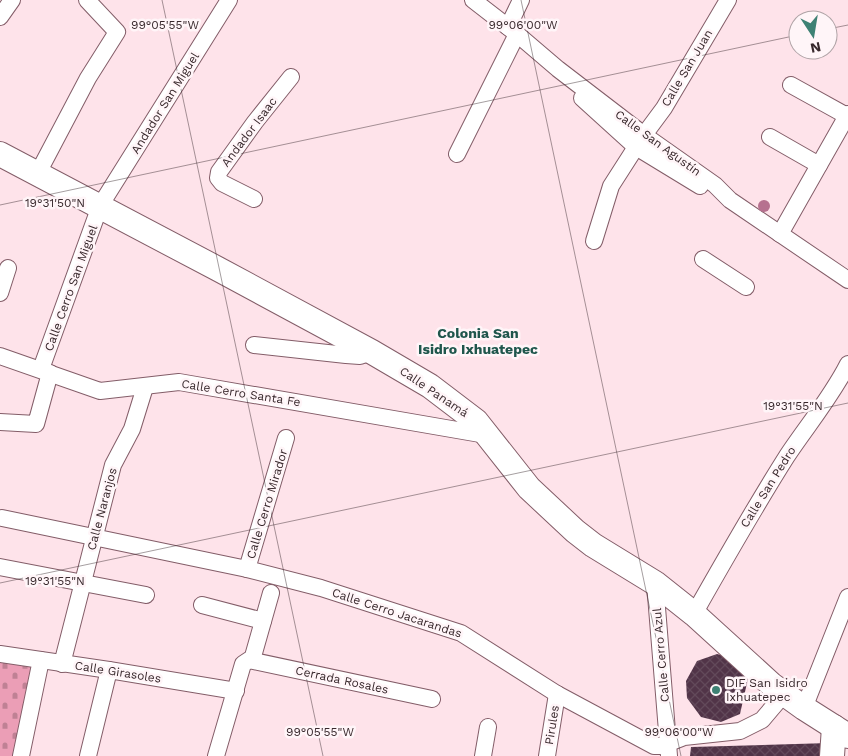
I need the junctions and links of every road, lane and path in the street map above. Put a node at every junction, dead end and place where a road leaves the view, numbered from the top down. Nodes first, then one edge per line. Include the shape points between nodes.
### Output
1 (12, 0) edge
2 (87, 0) edge
3 (230, 0) edge
4 (473, 0) edge
5 (728, 0) edge
6 (520, 2) edge
7 (0, 17) edge
8 (512, 30) junction
9 (291, 77) dead end
10 (791, 85) dead end
11 (848, 115) edge
12 (770, 138) dead end
13 (640, 141) junction
14 (0, 154) edge
15 (457, 154) dead end
16 (819, 164) junction
17 (38, 173) junction
18 (254, 199) dead end
19 (100, 206) junction
20 (780, 234) junction
21 (594, 241) dead end
22 (703, 259) dead end
23 (8, 268) dead end
24 (848, 280) edge
25 (746, 286) dead end
26 (0, 293) edge
27 (254, 345) dead end
28 (372, 352) junction
29 (0, 356) edge
30 (848, 364) edge
31 (46, 371) junction
32 (145, 387) junction
33 (0, 422) edge
34 (486, 435) junction
35 (286, 438) dead end
36 (2, 518) dead end
37 (94, 537) junction
38 (0, 567) edge
39 (247, 569) junction
40 (82, 582) junction
41 (655, 584) junction
42 (271, 593) dead end
43 (146, 595) dead end
44 (848, 597) edge
45 (202, 605) dead end
46 (694, 614) junction
47 (263, 621) junction
48 (0, 654) edge
49 (40, 660) junction
50 (252, 660) junction
51 (62, 664) junction
52 (109, 670) junction
53 (236, 691) junction
54 (557, 694) junction
55 (784, 694) junction
56 (432, 699) dead end
57 (804, 708) junction
58 (488, 727) dead end
59 (841, 732) edge
60 (669, 749) edge
61 (21, 756) edge
62 (88, 756) edge
63 (216, 756) edge
64 (483, 756) edge
65 (547, 756) edge
66 (832, 756) edge

1 - 7 street
2 - 17 street via 117,32 88,78
3 - 19 street, Andador San Miguel
4 - 8 street, Calle San Agustín
5 - 13 street, Calle San Juan via 664,108
6 - 8 street
8 - 13 street, Calle San Agustín
8 - 15 street
9 - 18 street, Andador Isaac via 219,172 222,184
10 - 11 street
11 - 16 street
12 - 16 street
13 - 20 street, Calle San Agustín via 715,185 730,200
13 - 21 street, Calle San Juan via 611,186
14 - 17 street, Calle Panamá
16 - 20 street
17 - 19 street, Calle Panamá
19 - 28 street, Calle Panamá
19 - 31 street, Calle Cerro San Miguel
20 - 24 street, Calle San Agustín
22 - 25 street
23 - 26 street
27 - 28 street via 360,356
28 - 34 street, Calle Panamá via 430,386 476,421
29 - 31 street, Calle Cerro Santa Fe
30 - 46 street, Calle San Pedro via 755,506
31 - 32 street, Calle Cerro Santa Fe via 100,391
31 - 33 street, Calle Cerro San Miguel via 36,424
32 - 34 street, Calle Cerro Santa Fe via 179,382
32 - 37 street, Calle Naranjos via 132,428 113,465
34 - 41 street, Calle Panamá via 549,509 593,545
35 - 39 street, Calle Cerro Mirador
36 - 37 street, Calle Cerro Jacarandas
37 - 39 street, Calle Cerro Jacarandas
37 - 40 street, Calle Naranjos
38 - 40 street
39 - 54 street, Calle Cerro Jacarandas via 321,588 461,632
40 - 43 street
40 - 51 street, Calle Naranjos
41 - 46 street, Calle Panamá
41 - 60 street, Calle Cerro Azul
42 - 47 street
44 - 57 street
45 - 47 street
46 - 55 street, Calle Panamá
47 - 50 street
48 - 49 street, Calle Girasoles
49 - 51 street, Calle Girasoles
49 - 61 street
50 - 53 street via 244,664
50 - 56 street, Cerrada Rosales
51 - 52 street, Calle Girasoles
52 - 53 street, Calle Girasoles
52 - 62 street
53 - 63 street
54 - 60 street, Calle Cerro Jacarandas via 649,744
54 - 65 street, Pirules
55 - 57 street, Calle Panamá
55 - 60 street, Calle Cerro Jacarandas via 762,720 740,731 684,737
57 - 59 street, Calle Panamá
58 - 64 street
59 - 66 street

